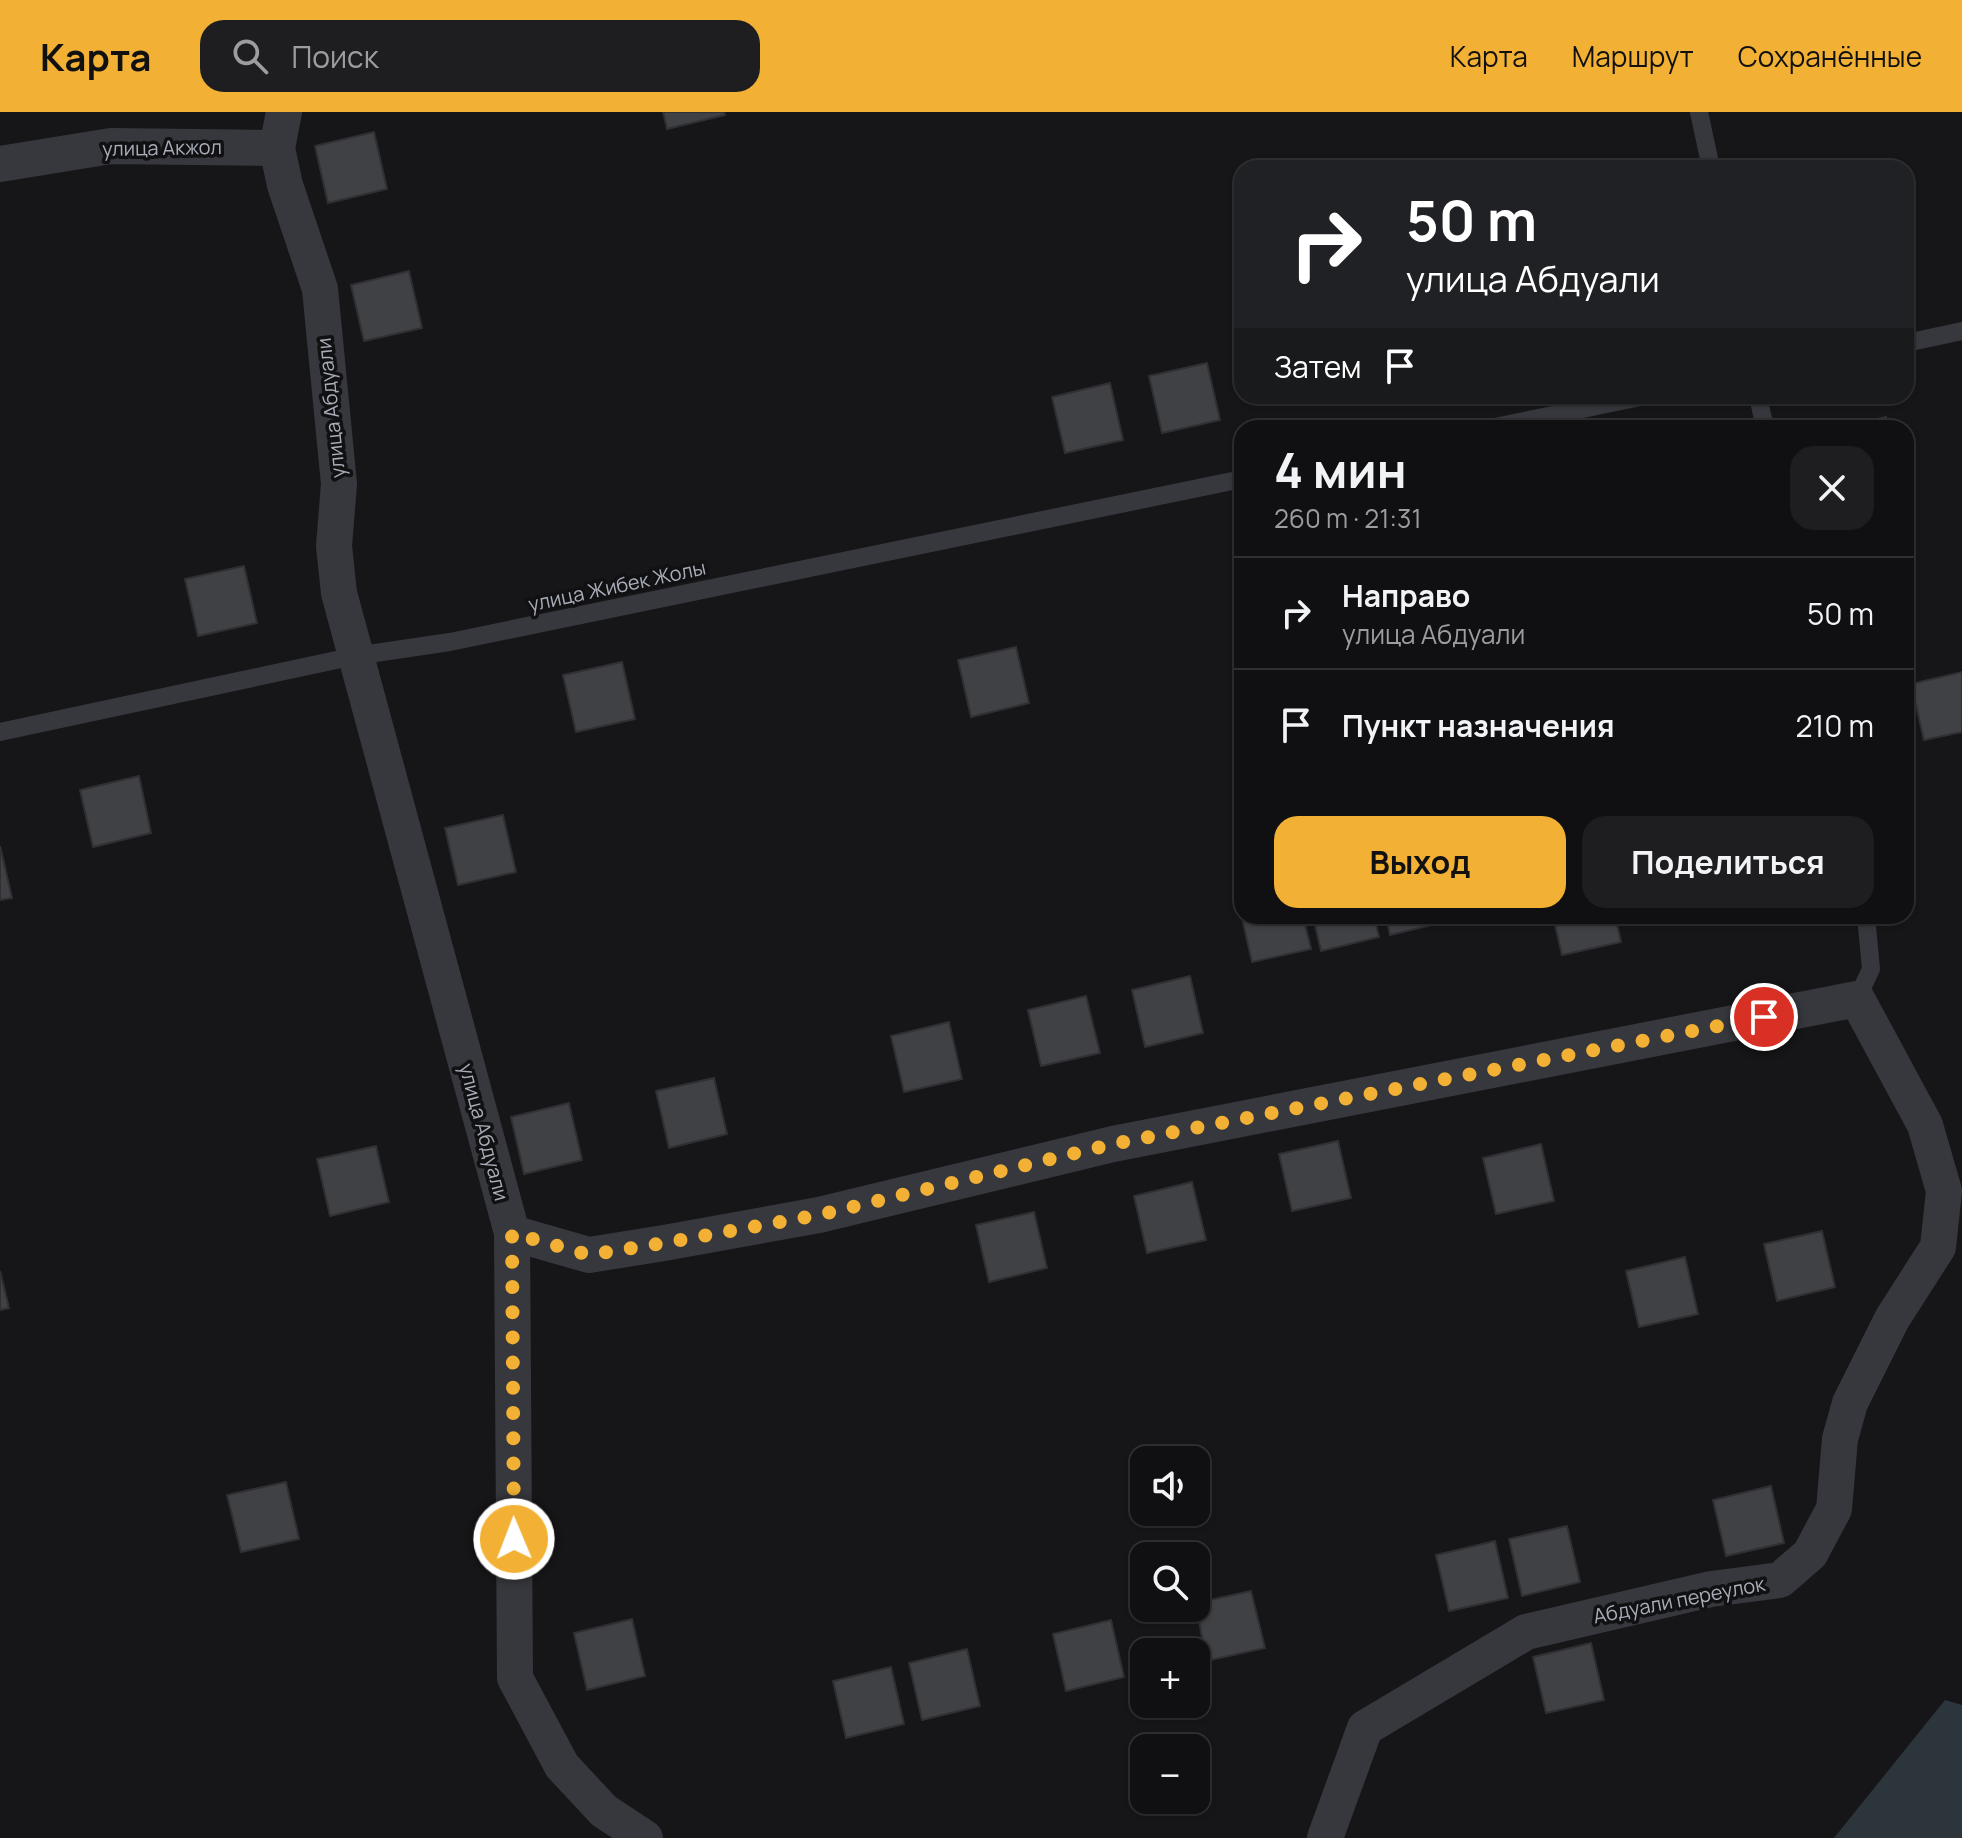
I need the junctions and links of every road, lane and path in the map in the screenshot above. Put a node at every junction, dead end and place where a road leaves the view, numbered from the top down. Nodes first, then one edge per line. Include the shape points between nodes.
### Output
1 (284, 112) edge
2 (1699, 112) edge
3 (277, 148) junction
4 (1709, 160) edge
5 (0, 164) edge
6 (1962, 331) edge
7 (1914, 341) edge
8 (1606, 404) edge
9 (1529, 420) edge
10 (1234, 481) edge
11 (355, 656) junction
12 (0, 732) edge
13 (1867, 924) edge
14 (1857, 999) junction
15 (512, 1233) junction
16 (645, 1838) edge
17 (1325, 1838) edge

1 - 3 street, улица Абдуали
2 - 4 lane
3 - 5 street, улица Акжол via 111,146
3 - 11 street, улица Абдуали via 320,289 339,484 334,546
6 - 7 lane
8 - 9 lane
10 - 11 lane, улица Жибек Жолы via 450,642
11 - 12 lane, улица Жибек Жолы
11 - 15 street, улица Абдуали
13 - 14 lane via 1871,969
14 - 15 street via 1113,1144 819,1215 664,1243 589,1255
14 - 17 street, Абдуали переулок via 1925,1125 1944,1191 1938,1247 1892,1319 1850,1403 1840,1439 1834,1509 1810,1554 1780,1580 1711,1589 1526,1632 1365,1728
15 - 16 street via 515,1678 562,1766 604,1811

